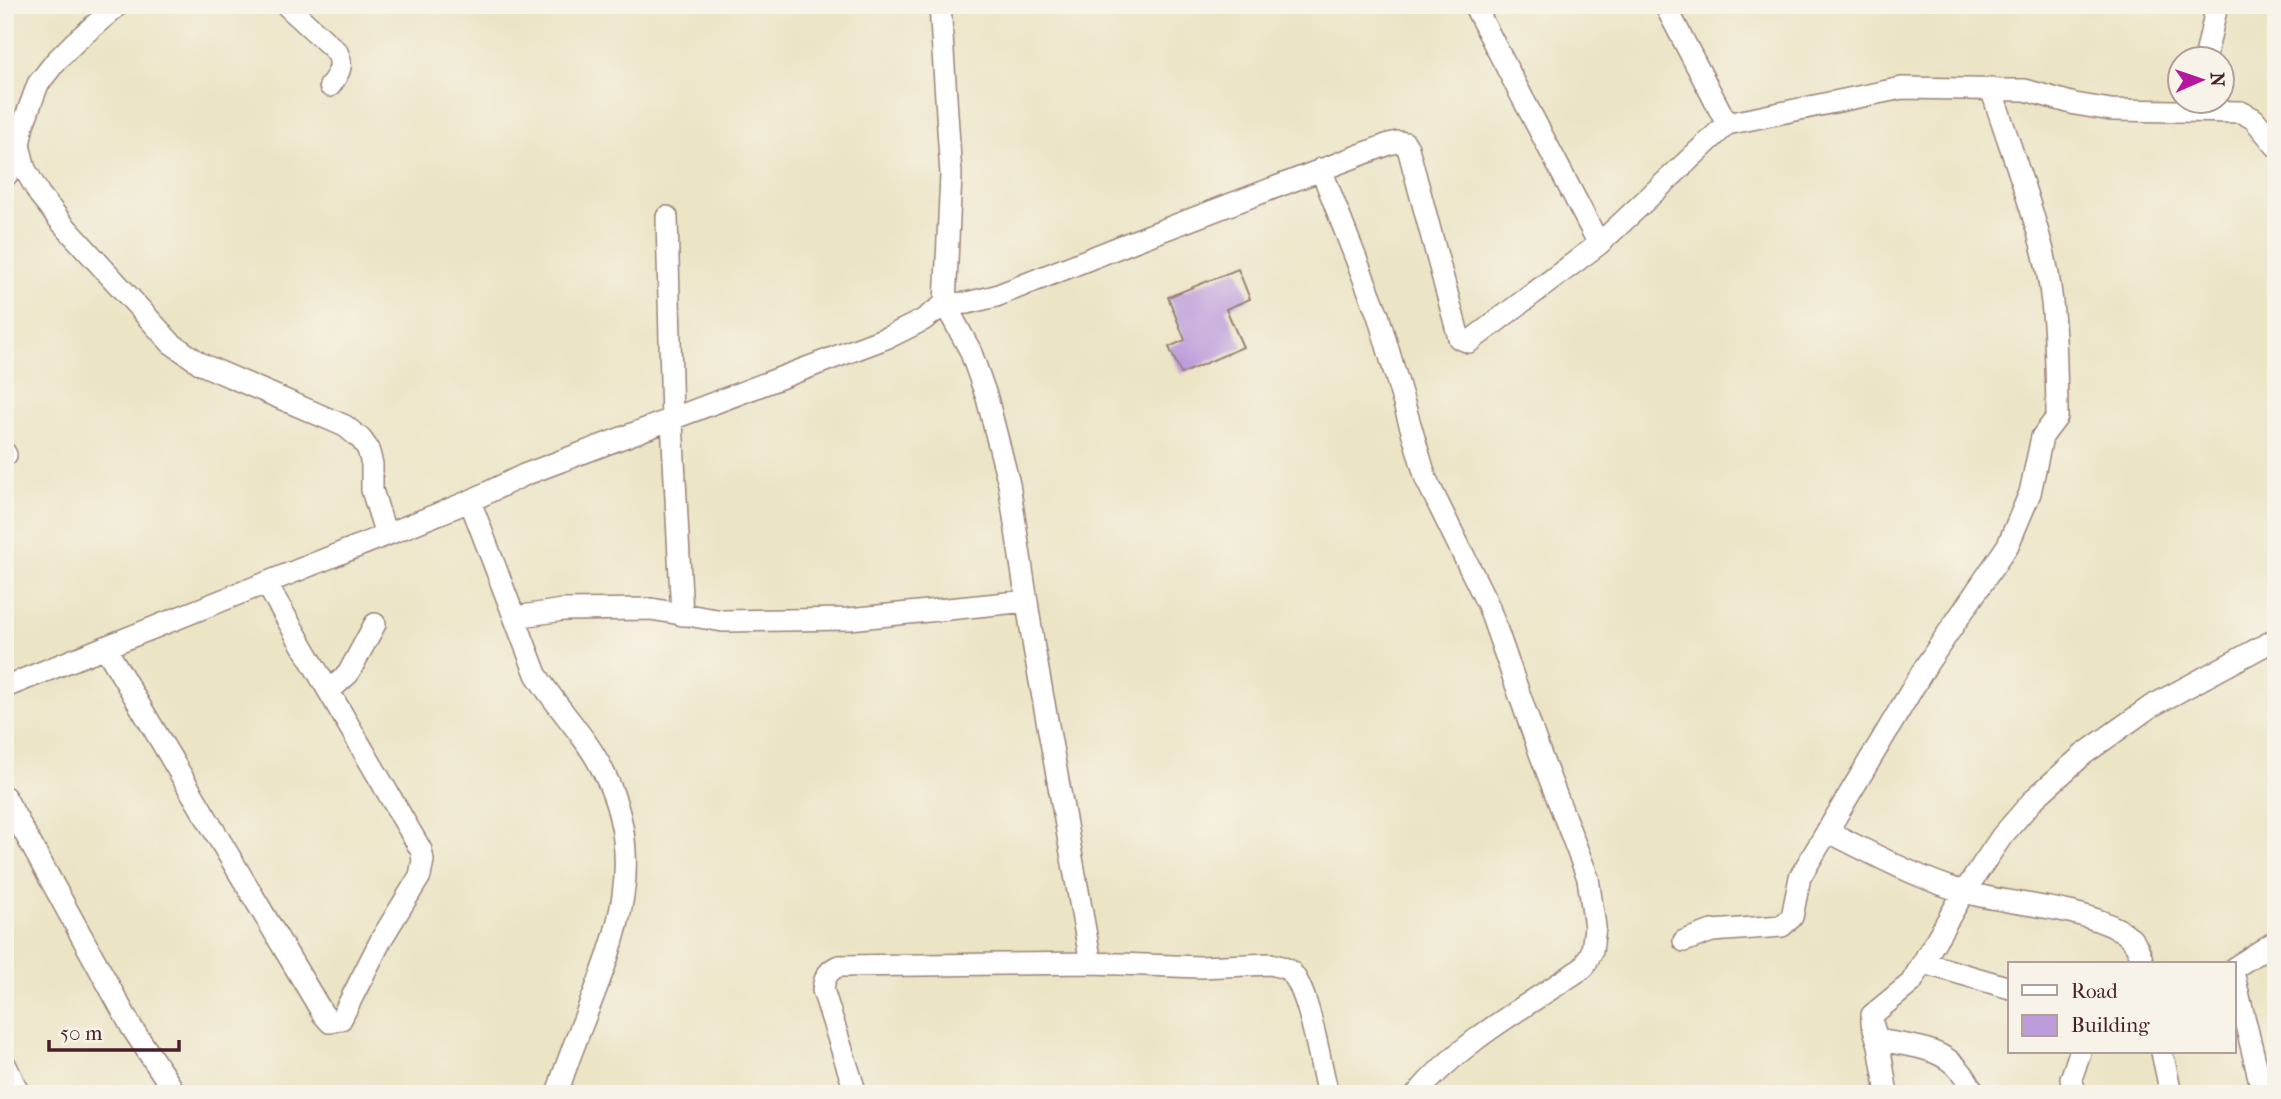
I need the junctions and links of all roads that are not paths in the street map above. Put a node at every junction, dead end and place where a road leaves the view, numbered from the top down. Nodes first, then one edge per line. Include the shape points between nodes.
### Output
1 (118, 5) edge
2 (286, 5) edge
3 (940, 5) edge
4 (1474, 5) edge
5 (1665, 5) edge
6 (2217, 5) edge
7 (2208, 46) edge
8 (330, 86) dead end
9 (1991, 88) junction
10 (2166, 107) edge
11 (2236, 111) edge
12 (1727, 124) junction
13 (2276, 146) edge
14 (22, 156) junction
15 (1321, 169) junction
16 (5, 177) edge
17 (667, 217) dead end
18 (1599, 244) junction
19 (946, 304) junction
20 (672, 421) junction
21 (470, 501) junction
22 (386, 536) junction
23 (266, 583) junction
24 (1027, 601) junction
25 (682, 615) junction
26 (515, 617) junction
27 (375, 624) dead end
28 (2276, 639) edge
29 (105, 647) junction
30 (5, 687) edge
31 (329, 691) junction
32 (5, 797) edge
33 (1827, 831) junction
34 (1964, 892) junction
35 (1684, 941) dead end
36 (2276, 941) edge
37 (2143, 962) edge
38 (1924, 963) junction
39 (1091, 964) junction
40 (2236, 967) edge
41 (2236, 984) edge
42 (2008, 987) edge
43 (1878, 1040) junction
44 (2079, 1054) edge
45 (2162, 1054) edge
46 (5, 1065) edge
47 (16, 1093) edge
48 (176, 1094) edge
49 (558, 1094) edge
50 (856, 1094) edge
51 (1328, 1094) edge
52 (1417, 1094) edge
53 (1887, 1094) edge
54 (1974, 1094) edge
55 (2076, 1094) edge
56 (2171, 1094) edge
57 (2263, 1094) edge

1 - 14 street via 75,42 38,84 23,125
2 - 8 street via 337,52 341,72
3 - 19 street via 951,175
4 - 18 street
5 - 12 street
6 - 7 street
9 - 10 street via 2025,90 2111,110
9 - 12 street via 1902,88
9 - 33 street via 2044,253 2056,351 2056,417 2042,437 2030,493 2008,545 1927,664
11 - 13 street via 2254,119
12 - 18 street
14 - 16 street
14 - 22 street via 39,194 171,344 201,364 345,426 361,439 369,449 372,490
15 - 18 street via 1389,144 1405,143 1459,338 1464,342
15 - 19 street via 996,296
15 - 52 street via 1378,315 1426,479 1488,605 1588,878 1594,912 1592,951 1584,967 1470,1044 1432,1075
17 - 20 street
19 - 20 street via 891,336
19 - 24 street via 970,350 987,398 1009,484
20 - 21 street via 524,475
20 - 25 street
21 - 22 street
21 - 26 street
22 - 23 street
23 - 29 street
23 - 31 street
24 - 25 street via 849,619 750,621
24 - 39 street
25 - 26 street via 650,609 563,610
26 - 49 street via 536,674 602,768 619,804 624,834 624,896 618,930
27 - 31 street via 348,674
28 - 34 street via 2150,707 2084,754 2002,835
29 - 30 street
29 - 31 street via 323,1014 334,1023 341,1019 420,876 423,860
32 - 48 street via 132,1028
33 - 34 street
33 - 35 street via 1800,877 1789,922 1712,931
34 - 37 street via 2110,926 2130,937
34 - 38 street
36 - 40 street
38 - 42 street
38 - 43 street via 1911,983 1872,1015
39 - 50 street via 833,968 823,990
39 - 51 street via 1282,966 1292,973 1308,1008
41 - 57 street
43 - 53 street
43 - 54 street via 1949,1058 1968,1079
44 - 55 street via 2071,1079
45 - 56 street
46 - 47 street

